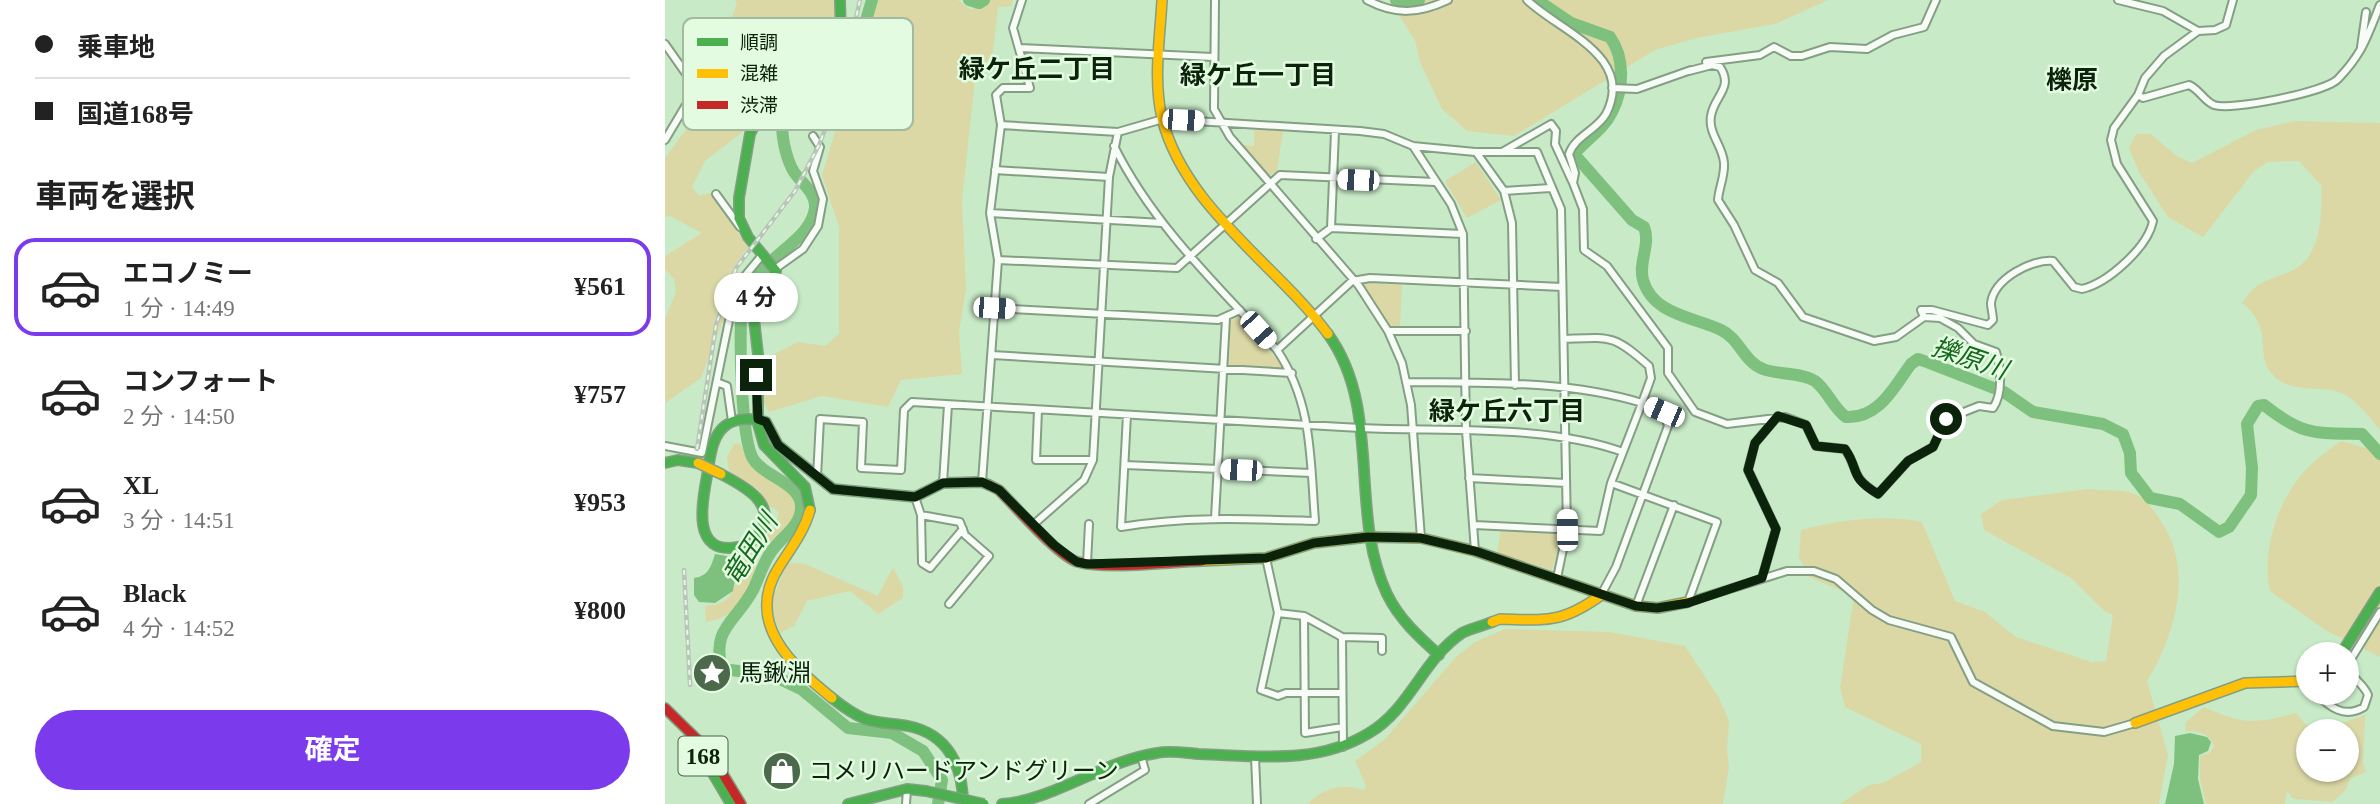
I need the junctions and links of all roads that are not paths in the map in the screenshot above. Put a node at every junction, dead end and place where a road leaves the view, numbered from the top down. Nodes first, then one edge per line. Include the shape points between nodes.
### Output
1 (840, 0) edge
2 (1023, 0) edge
3 (1162, 0) edge
4 (1215, 0) edge
5 (1367, 0) edge
6 (1448, 0) edge
7 (1527, 0) edge
8 (1936, 0) edge
9 (2118, 0) edge
10 (2233, 0) edge
11 (1379, 3) edge
12 (2380, 5) edge
13 (2366, 12) dead end
14 (840, 18) edge
15 (2198, 31) junction
16 (665, 44) edge
17 (1020, 48) junction
18 (2361, 52) junction
19 (1159, 55) junction
20 (1213, 57) junction
21 (683, 70) edge
22 (1689, 71) junction
23 (1617, 89) junction
24 (2138, 95) junction
25 (683, 110) edge
26 (1163, 119) junction
27 (1223, 123) junction
28 (1001, 124) junction
29 (754, 130) edge
30 (1335, 131) junction
31 (1118, 132) junction
32 (813, 136) dead end
33 (665, 140) edge
34 (1114, 146) junction
35 (1413, 146) junction
36 (1475, 152) junction
37 (1502, 152) junction
38 (995, 170) junction
39 (1109, 177) junction
40 (1332, 179) junction
41 (1435, 182) junction
42 (1573, 183) junction
43 (1270, 185) junction
44 (1550, 188) junction
45 (1504, 191) junction
46 (716, 194) dead end
47 (991, 213) junction
48 (1107, 221) junction
49 (1229, 222) junction
50 (1162, 223) junction
51 (741, 227) junction
52 (1331, 228) junction
53 (1462, 234) junction
54 (1317, 239) junction
55 (1189, 255) junction
56 (764, 256) junction
57 (998, 260) junction
58 (1105, 265) junction
59 (775, 268) junction
60 (1352, 281) junction
61 (1464, 284) junction
62 (1515, 287) junction
63 (1562, 287) junction
64 (994, 308) junction
65 (1240, 310) junction
66 (1102, 313) junction
67 (1314, 315) junction
68 (1924, 317) junction
69 (1226, 318) junction
70 (1388, 331) junction
71 (1467, 331) junction
72 (1564, 338) junction
73 (1277, 350) junction
74 (992, 355) junction
75 (1099, 363) junction
76 (1225, 370) junction
77 (1292, 373) junction
78 (1406, 382) junction
79 (719, 383) junction
80 (1467, 383) junction
81 (1515, 385) junction
82 (1565, 388) junction
83 (1641, 403) junction
84 (948, 404) junction
85 (988, 407) junction
86 (1038, 410) junction
87 (1097, 413) junction
88 (1127, 415) junction
89 (1778, 416) junction
90 (755, 419) junction
91 (1221, 419) junction
92 (734, 420) junction
93 (1308, 424) junction
94 (1360, 428) junction
95 (1412, 429) junction
96 (1466, 430) junction
97 (1564, 438) junction
98 (665, 446) edge
99 (1623, 452) junction
100 (1093, 460) junction
101 (665, 463) edge
102 (1125, 465) junction
103 (1217, 469) junction
104 (1311, 472) junction
105 (817, 477) junction
106 (1469, 478) junction
107 (982, 482) junction
108 (943, 483) junction
109 (1566, 483) junction
110 (1611, 483) junction
111 (1641, 494) junction
112 (915, 497) junction
113 (1674, 505) junction
114 (921, 515) junction
115 (1215, 518) junction
116 (1089, 524) dead end
117 (1033, 525) junction
118 (1474, 525) junction
119 (963, 529) junction
120 (1567, 530) junction
121 (1368, 537) junction
122 (1421, 538) junction
123 (1475, 551) junction
124 (1266, 558) junction
125 (1087, 564) junction
126 (1557, 578) junction
127 (1762, 578) junction
128 (2380, 592) edge
129 (1600, 596) junction
130 (1688, 603) junction
131 (949, 604) dead end
132 (1636, 606) junction
133 (2380, 612) edge
134 (1278, 613) junction
135 (1304, 616) junction
136 (1342, 637) junction
137 (2349, 642) edge
138 (2359, 646) edge
139 (1382, 652) dead end
140 (1439, 656) junction
141 (2296, 682) edge
142 (2359, 682) edge
143 (1341, 693) junction
144 (1303, 694) junction
145 (2330, 705) edge
146 (665, 708) edge
147 (665, 717) edge
148 (2135, 723) joint
149 (1342, 727) junction
150 (1343, 747) junction
151 (1141, 756) junction
152 (1255, 757) junction
153 (907, 789) junction
154 (731, 804) edge
155 (741, 804) edge
156 (848, 804) edge
157 (905, 804) edge
158 (963, 804) edge
159 (984, 804) edge
160 (1002, 804) edge
161 (1089, 804) edge
162 (1257, 804) edge

1 - 14 main road
2 - 17 street via 1013,28
3 - 19 main road
4 - 20 street
5 - 11 street
6 - 11 street via 1416,11 1386,10
7 - 23 street via 1600,54
8 - 22 street via 1924,27 1893,35 1874,48 1830,47 1791,56 1774,47 1760,55 1727,57
9 - 15 street via 2163,11
10 - 15 street via 2226,25
12 - 18 street
13 - 18 street
15 - 24 street via 2154,65
16 - 21 street
17 - 19 street
17 - 28 street via 1030,88 1003,88 996,95
18 - 24 street via 2335,82 2267,102 2214,105 2185,85 2143,98
19 - 20 street
19 - 26 main road
20 - 27 street via 1214,109
22 - 23 street via 1637,89
22 - 68 street via 1712,65 1725,75 1724,92 1710,121 1725,164 1718,200 1755,270 1778,283 1803,317 1852,335 1888,340
23 - 42 street via 1604,117 1571,149
24 - 68 street via 2111,134 2117,164 2153,221 2151,232 2133,252 2109,275 2082,289 2074,287 2053,261 2028,266 2010,276 1996,292 1991,303 1993,320 1988,325 1933,310 1921,310
25 - 33 street
26 - 27 street
26 - 31 street
26 - 49 main road via 1180,160
27 - 30 street
27 - 43 street
28 - 31 street
28 - 38 street
29 - 51 main road via 743,175
30 - 35 street via 1384,134
30 - 40 street
31 - 34 street
32 - 59 street via 820,147 813,171 823,199 822,213 810,242
34 - 39 street
34 - 50 street via 1134,186
35 - 36 street
35 - 41 street
36 - 37 street
36 - 45 street
37 - 42 street via 1551,124
37 - 44 street via 1538,152
38 - 39 street
38 - 47 street
39 - 48 street
40 - 41 street
40 - 43 street via 1280,175
40 - 52 street
41 - 53 street via 1451,204
42 - 89 street via 1583,209 1584,250 1607,265 1668,348 1668,373 1691,408 1727,424
43 - 49 street
43 - 54 street
44 - 45 street
44 - 63 street via 1560,209
45 - 62 street via 1512,223
46 - 51 street
47 - 48 street
47 - 57 street
48 - 50 street
48 - 58 street
49 - 55 street
49 - 67 main road
50 - 55 street
51 - 56 main road
52 - 53 street
52 - 54 street
53 - 61 street
54 - 60 street
55 - 58 street via 1177,268
55 - 65 street
56 - 59 main road
56 - 79 street via 744,276 732,306
57 - 58 street
57 - 64 street
58 - 66 street
59 - 90 main road via 776,276 760,297 754,318 758,362
60 - 61 street
60 - 67 street
60 - 70 street via 1369,298
61 - 62 street
61 - 71 street
62 - 63 street
62 - 81 street
63 - 72 street
64 - 66 street
64 - 74 street
65 - 69 street
65 - 73 street
66 - 69 street
66 - 75 street
67 - 73 street
67 - 94 main road via 1349,370
68 - 89 street via 1940,318 1973,344 1996,352 1998,401 1993,408 1979,406 1946,419 1933,447 1908,461 1878,494 1864,486 1852,470 1845,449 1816,446 1806,425
69 - 76 street
70 - 71 street
70 - 78 street
71 - 80 street
72 - 82 street
72 - 83 street via 1610,337 1634,352 1649,366 1651,378
73 - 77 street
74 - 75 street
74 - 85 street
75 - 76 street
75 - 87 street
76 - 77 street
76 - 91 street
77 - 93 street
78 - 80 street
78 - 95 street
79 - 92 street via 727,386
79 - 98 street via 702,453
80 - 81 street
80 - 96 street
81 - 82 street
82 - 83 street via 1605,391
82 - 97 street
83 - 99 street
83 - 111 street via 1664,412 1668,426
84 - 85 street
84 - 105 street via 912,402 904,410 901,470 861,468 863,422 820,419
84 - 108 street
85 - 86 street
85 - 107 street
86 - 87 street
86 - 100 street via 1036,460
87 - 88 street
87 - 100 street
88 - 91 street
88 - 102 street
89 - 127 street via 1755,443 1748,470 1776,529
90 - 92 main road
90 - 105 main road via 766,422 778,445
90 - 158 main road via 767,452 800,480 810,505 805,527 782,559 768,590 772,633 789,656 850,711 875,722 919,729 940,740 961,770
91 - 93 street
91 - 103 street
92 - 101 main road, bridge via 721,428 714,440 701,519 703,529 721,546 738,548 753,541 761,531 763,507 750,490 721,474 698,463
93 - 94 street
93 - 104 street
94 - 95 street
94 - 121 main road
95 - 96 street
95 - 122 street
96 - 97 street
96 - 106 street
97 - 99 street via 1592,440
97 - 109 street
99 - 110 street
100 - 117 street via 1084,480
102 - 103 street
102 - 115 street via 1121,527
103 - 104 street
103 - 115 street
104 - 115 street via 1315,521
105 - 112 main road via 842,491
106 - 109 street
106 - 118 street
107 - 108 main road
107 - 117 main road via 999,490
108 - 112 main road
109 - 120 street
110 - 111 street
110 - 120 street via 1600,531
111 - 113 street
111 - 129 street via 1616,567
112 - 114 street
113 - 130 street via 1717,522
113 - 132 street
114 - 119 street via 960,522
114 - 119 street via 922,563 930,568
116 - 125 street
117 - 125 main road via 1077,562
118 - 120 street
118 - 123 street
119 - 131 street via 989,556
120 - 126 street
121 - 122 main road
121 - 124 main road via 1314,543
121 - 140 main road via 1405,626
122 - 123 main road
123 - 126 main road
124 - 125 main road
124 - 134 street
126 - 129 main road
127 - 130 street
127 - 148 street via 1800,570 1826,574 1889,620 1945,633 1956,643 1973,682 2053,726 2104,732
128 - 137 main road
129 - 132 main road
129 - 140 main road via 1557,620 1486,621 1451,641
130 - 132 main road
133 - 138 street
134 - 135 street
134 - 144 street via 1261,690 1278,696
135 - 136 street
135 - 144 street
136 - 139 street via 1382,638
136 - 143 street
140 - 150 main road via 1397,713
141 - 148 main road via 2245,683
142 - 145 street via 2368,695 2364,707 2339,712
143 - 144 street
143 - 149 street
144 - 149 street via 1305,733
146 - 155 main road, 168 via 710,752
147 - 154 main road, 168 via 702,754
149 - 150 street
150 - 152 main road via 1316,755
151 - 152 main road via 1159,752
151 - 160 main road via 1112,763 1021,803
151 - 161 street via 1145,770
152 - 162 street
153 - 156 main road
153 - 157 street
153 - 159 main road, bridge

